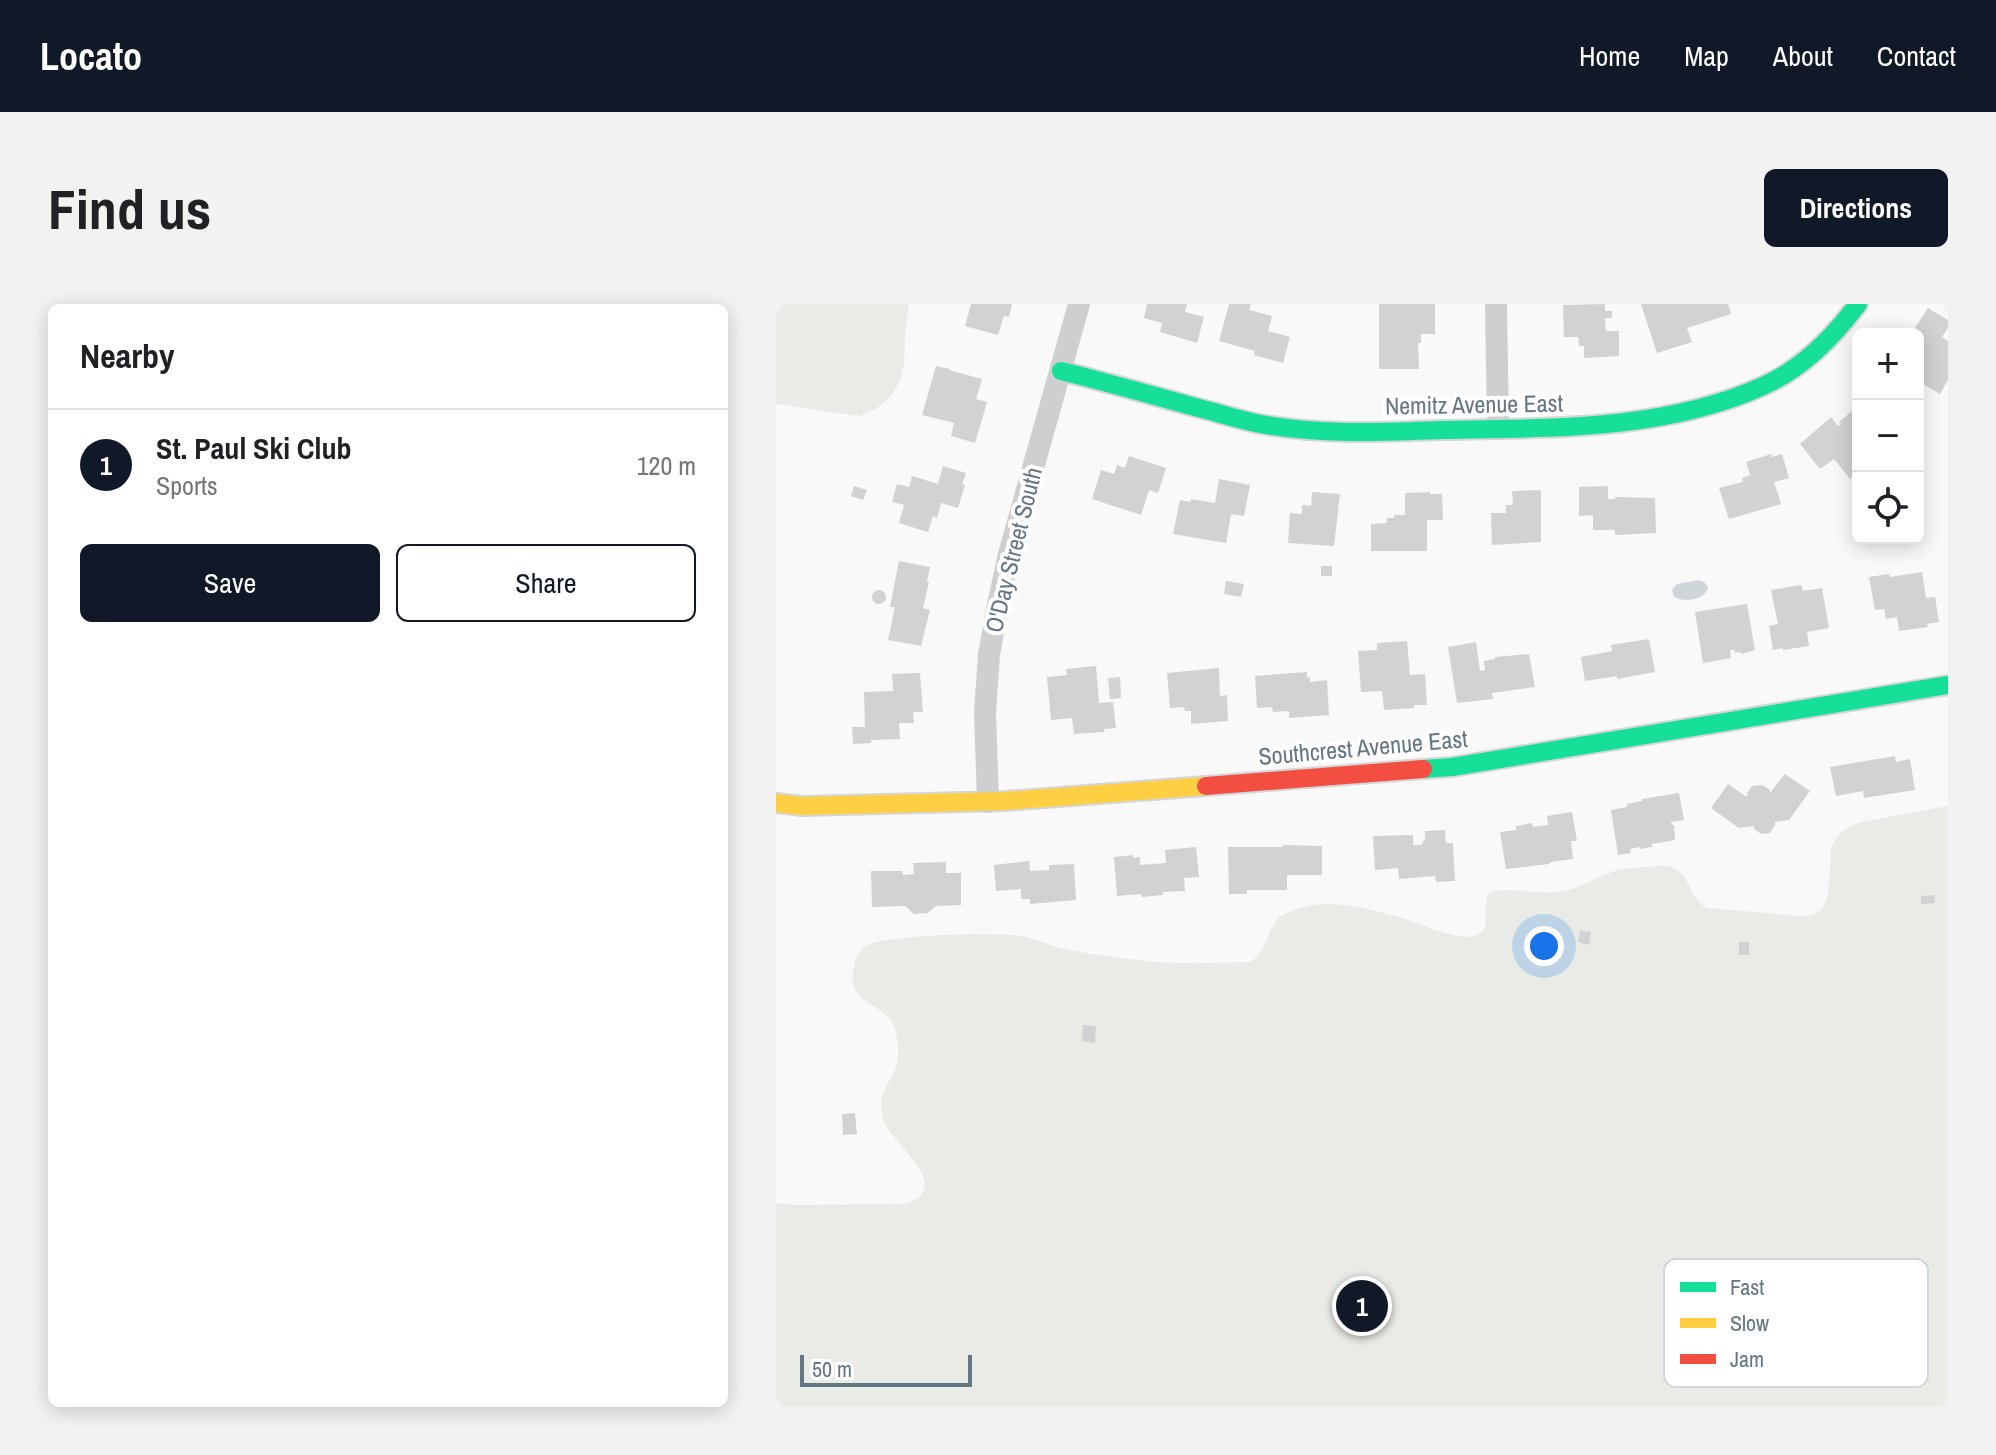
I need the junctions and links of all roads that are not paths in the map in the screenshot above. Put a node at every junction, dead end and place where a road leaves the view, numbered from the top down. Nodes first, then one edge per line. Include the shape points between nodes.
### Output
1 (1079, 304) edge
2 (1496, 304) edge
3 (1858, 304) edge
4 (1061, 371) junction
5 (1498, 429) junction
6 (1948, 685) edge
7 (988, 802) junction
8 (776, 803) edge

1 - 4 street, O'Day Street South
2 - 5 street
3 - 5 street, Nemitz Avenue East via 1799,366 1727,401 1623,422
4 - 5 street, Nemitz Avenue East via 1293,429
4 - 7 street, O'Day Street South via 1012,543 989,655
6 - 7 street, Southcrest Avenue East via 1463,766
7 - 8 street, Southcrest Avenue East

